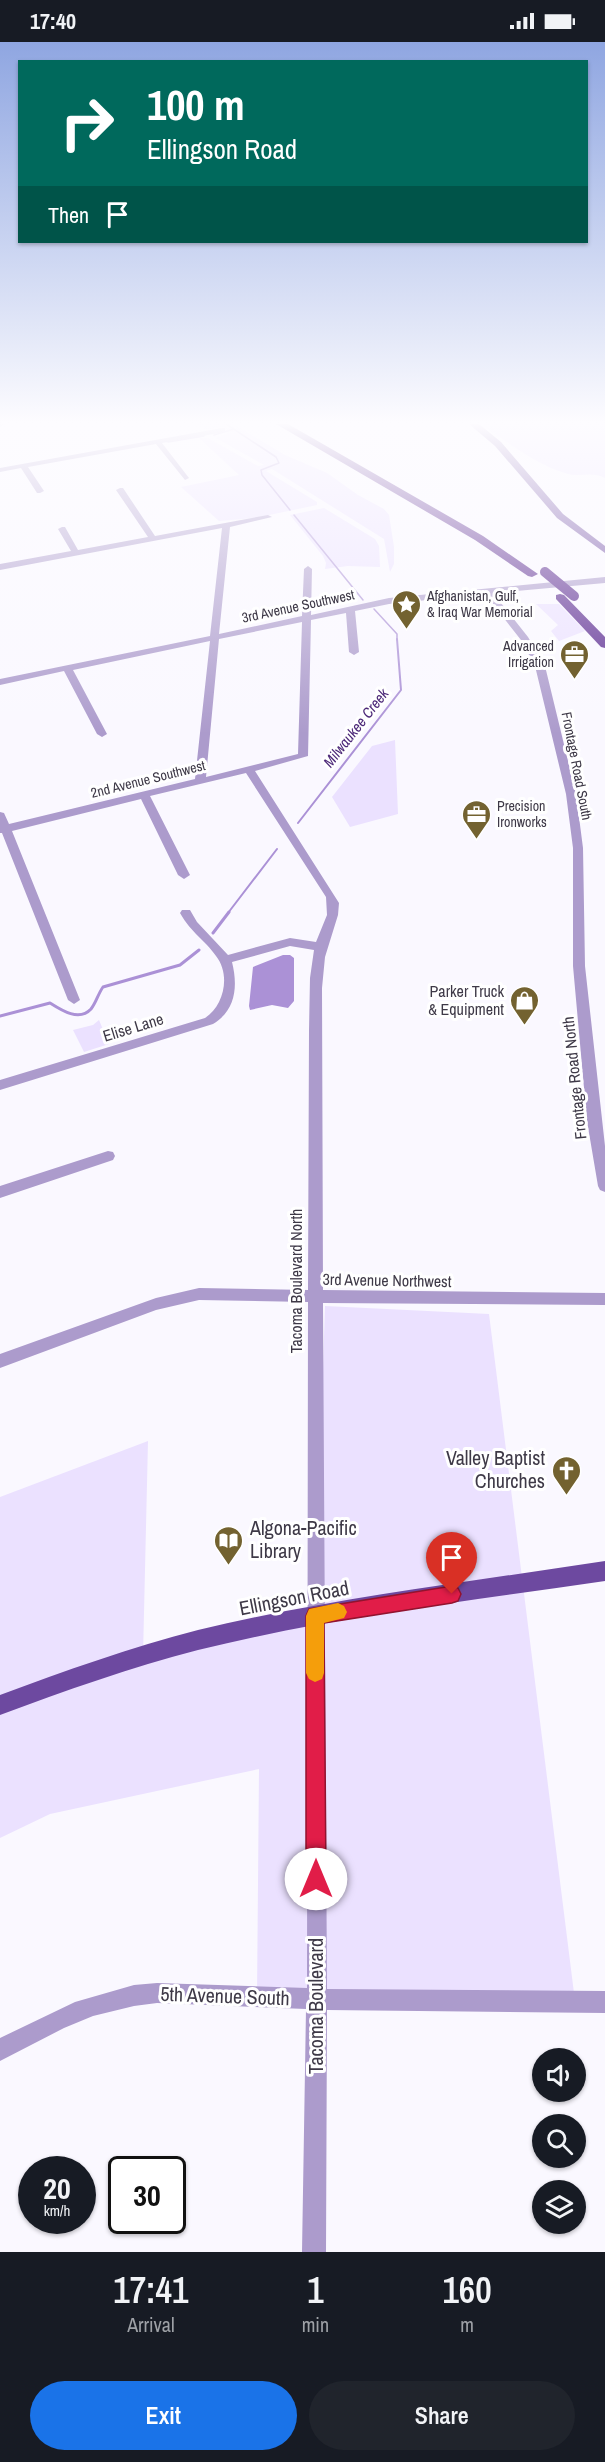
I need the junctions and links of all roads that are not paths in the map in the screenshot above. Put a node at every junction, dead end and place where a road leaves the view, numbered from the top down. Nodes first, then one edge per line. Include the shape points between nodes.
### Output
1 (146, 527) edge
2 (214, 527) edge
3 (226, 527) edge
4 (460, 527) edge
5 (480, 527) edge
6 (575, 527) edge
7 (62, 529) dead end
8 (153, 538) junction
9 (605, 550) edge
10 (76, 553) junction
11 (0, 567) edge
12 (308, 569) dead end
13 (605, 580) edge
14 (487, 591) junction
15 (350, 608) junction
16 (307, 618) junction
17 (599, 620) dead end
18 (215, 637) junction
19 (605, 644) edge
20 (354, 652) dead end
21 (68, 668) junction
22 (0, 682) edge
23 (102, 734) dead end
24 (249, 770) junction
25 (200, 782) junction
26 (144, 796) junction
27 (0, 815) edge
28 (3, 829) edge
29 (184, 875) dead end
30 (186, 913) dead end
31 (321, 947) junction
32 (226, 960) junction
33 (579, 966) joint
34 (74, 999) dead end
35 (0, 1085) edge
36 (108, 1156) dead end
37 (605, 1186) edge
38 (0, 1192) edge
39 (314, 1296) junction
40 (605, 1299) edge
41 (0, 1361) edge
42 (605, 1571) edge
43 (315, 1616) junction
44 (0, 1705) edge
45 (317, 1999) junction
46 (605, 2002) edge
47 (0, 2050) edge
48 (314, 2252) edge

1 - 8 street
2 - 8 street
3 - 18 street
4 - 19 highway via 560,597
5 - 17 highway, bridge via 545,572
6 - 9 main road
7 - 10 street
8 - 10 street
10 - 11 street
12 - 16 street
13 - 14 street, 3rd Avenue Southwest
14 - 15 street, 3rd Avenue Southwest via 405,598
14 - 33 street, Frontage Road South via 534,653 549,695 577,839
15 - 16 street, 3rd Avenue Southwest
15 - 20 street
16 - 18 street, 3rd Avenue Southwest
16 - 24 street, 2nd Avenue Southwest via 303,756
18 - 21 street, 3rd Avenue Southwest
18 - 25 street
21 - 22 street, 3rd Avenue Southwest
21 - 23 street
24 - 25 street, 2nd Avenue Southwest
24 - 31 street, Tacoma Boulevard North via 334,901
25 - 26 street, 2nd Avenue Southwest
26 - 28 street, 2nd Avenue Southwest
26 - 29 street
27 - 28 street
28 - 34 street
30 - 32 street
31 - 32 street via 290,942
31 - 39 street, Tacoma Boulevard North via 316,977
32 - 35 street, Elise Lane via 230,971 226,1004 209,1021
33 - 37 street, Frontage Road North
36 - 38 street
39 - 40 street, 3rd Avenue Northwest
39 - 41 street, 3rd Avenue Northwest via 181,1297
39 - 43 street, Tacoma Boulevard North
42 - 43 main road, Ellingson Road
43 - 44 main road, Ellingson Road via 143,1657
43 - 45 street, Tacoma Boulevard
45 - 46 street, 5th Avenue South
45 - 47 street, 5th Avenue South via 130,1995 79,2009
45 - 48 street, Tacoma Boulevard

